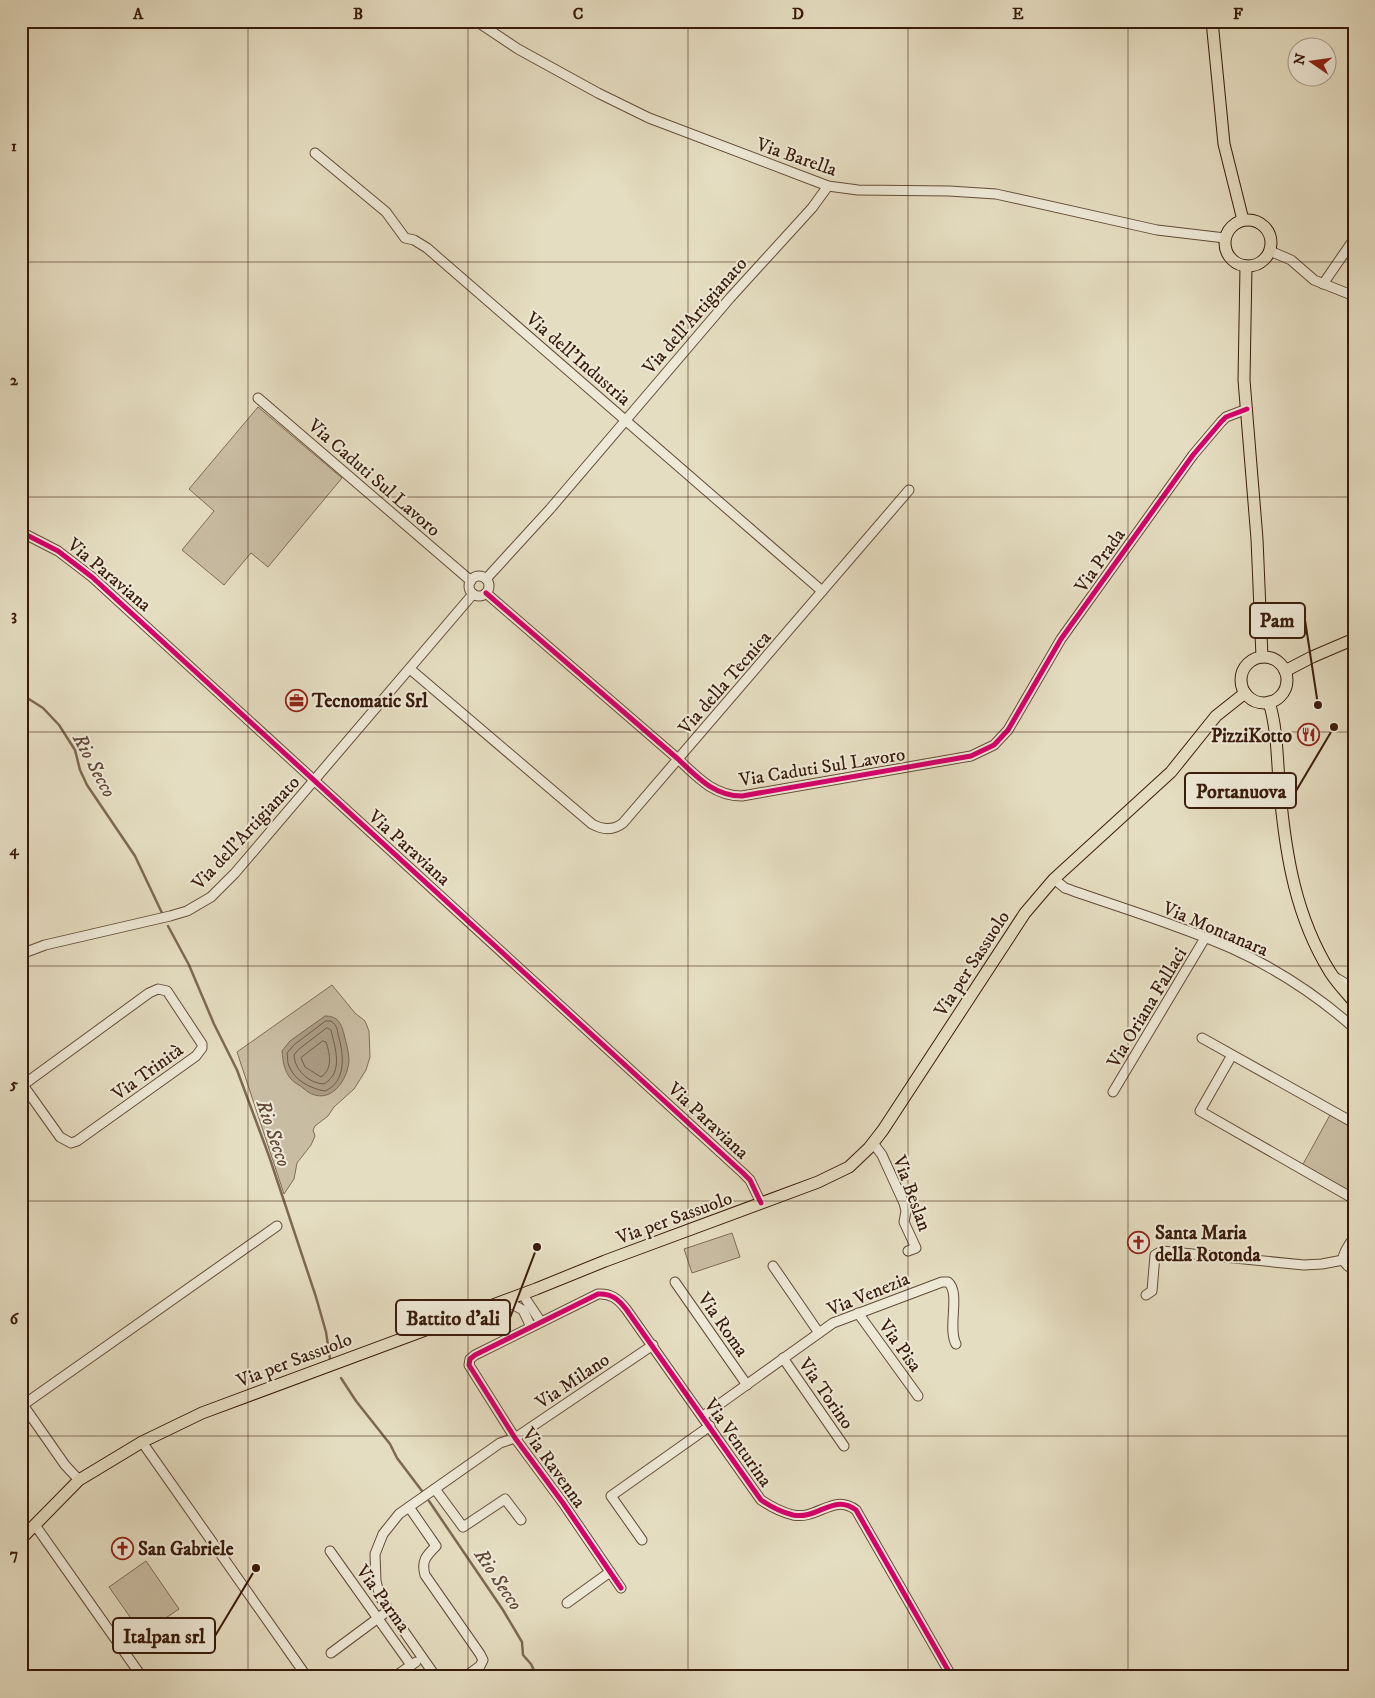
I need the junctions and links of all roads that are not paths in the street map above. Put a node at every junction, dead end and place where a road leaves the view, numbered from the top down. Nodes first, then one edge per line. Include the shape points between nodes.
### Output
1 (476, 21) edge
2 (1212, 21) edge
3 (315, 153) dead end
4 (828, 186) junction
5 (1243, 220) junction
6 (1225, 238) junction
7 (1354, 239) edge
8 (1270, 251) junction
9 (1246, 266) junction
10 (1323, 284) junction
11 (1354, 296) edge
12 (258, 398) dead end
13 (1247, 409) junction
14 (625, 420) junction
15 (909, 490) dead end
16 (21, 532) edge
17 (486, 579) junction
18 (471, 581) junction
19 (822, 591) junction
20 (486, 593) junction
21 (473, 594) junction
22 (1354, 639) edge
23 (1262, 657) junction
24 (410, 669) junction
25 (1286, 671) junction
26 (1245, 693) junction
27 (1269, 702) junction
28 (994, 745) joint
29 (678, 759) junction
30 (315, 780) junction
31 (1054, 879) junction
32 (1205, 938) junction
33 (21, 954) edge
34 (1331, 974) junction
35 (1354, 986) edge
36 (1354, 1002) edge
37 (1354, 1028) edge
38 (1202, 1038) dead end
39 (1232, 1055) junction
40 (22, 1084) edge
41 (1114, 1092) dead end
42 (1354, 1123) edge
43 (873, 1143) junction
44 (1354, 1199) edge
45 (761, 1203) junction
46 (277, 1226) dead end
47 (1354, 1238) edge
48 (908, 1251) dead end
49 (1342, 1260) junction
50 (773, 1266) dead end
51 (1354, 1270) edge
52 (675, 1282) dead end
53 (536, 1288) junction
54 (521, 1294) junction
55 (1146, 1295) dead end
56 (504, 1300) junction
57 (534, 1309) junction
58 (523, 1310) junction
59 (858, 1313) junction
60 (542, 1322) junction
61 (531, 1327) junction
62 (819, 1333) junction
63 (956, 1344) dead end
64 (653, 1345) junction
65 (783, 1358) junction
66 (469, 1362) joint
67 (747, 1385) junction
68 (918, 1396) dead end
69 (22, 1404) edge
70 (702, 1416) junction
71 (710, 1426) junction
72 (515, 1438) junction
73 (142, 1442) junction
74 (844, 1446) dead end
75 (79, 1480) junction
76 (435, 1488) junction
77 (409, 1507) junction
78 (521, 1520) dead end
79 (34, 1525) junction
80 (21, 1539) edge
81 (642, 1540) dead end
82 (330, 1551) dead end
83 (610, 1572) junction
84 (621, 1588) dead end
85 (567, 1603) dead end
86 (389, 1610) junction
87 (378, 1618) junction
88 (332, 1653) dead end
89 (422, 1657) junction
90 (412, 1665) junction
91 (142, 1677) edge
92 (307, 1677) edge
93 (394, 1677) edge
94 (436, 1677) edge
95 (465, 1677) edge
96 (952, 1677) edge

1 - 4 street, Via Barella via 518,50 649,118
2 - 5 main road via 1224,144
3 - 14 street, Via dell’Industria via 386,212 406,238 427,248
4 - 6 street, Via Barella via 858,190 996,194 1157,230
4 - 14 street, Via dell'Artigianato
5 - 6 main road via 1230,228
5 - 8 main road via 1257,221 1268,230
6 - 9 main road via 1228,255
7 - 10 street
8 - 9 main road via 1263,261
8 - 10 street via 1286,257
9 - 13 main road via 1243,365
10 - 11 street
12 - 18 street, Via Caduti Sul Lavoro
13 - 23 main road
13 - 28 street, Via Prada via 1220,422 1188,461 1061,639 1008,730
14 - 17 street, Via dell'Artigianato
14 - 19 street, Via dell’Industria
15 - 19 street, Via della Tecnica
16 - 30 street, Via Paraviana via 58,551 92,577
17 - 18 street via 478,576
17 - 20 street
18 - 21 street via 469,586
19 - 29 street, Via della Tecnica
20 - 21 street via 481,596
20 - 29 street, Via Caduti Sul Lavoro
21 - 24 street, Via dell'Artigianato
22 - 25 main road
23 - 25 main road via 1278,661
23 - 26 main road via 1249,662 1242,673
24 - 29 street, Via della Tecnica via 597,827 617,828 623,823
24 - 30 street, Via dell'Artigianato
25 - 27 main road via 1285,690
26 - 27 main road via 1258,702
26 - 31 main road, Via per Sassuolo via 1216,716 1171,772
27 - 34 main road via 1288,864 1305,922
28 - 29 street, Via Caduti Sul Lavoro via 971,756 742,796 715,790
30 - 33 street, Via dell'Artigianato via 226,883 200,905 170,916 45,945
30 - 45 street, Via Paraviana via 743,1172
31 - 32 street, Via Montanara via 1065,888
31 - 43 main road, Via per Sassuolo via 1024,912
32 - 37 street, Via Montanara via 1282,975
32 - 41 street, Via Oriana Fallaci
34 - 35 street
34 - 36 main road
38 - 39 street
39 - 42 street
39 - 44 street via 1200,1111
40 - 40 street, Via Trinità via 60,1137 71,1143 196,1056 202,1044 167,991 158,989
43 - 45 main road, Via per Sassuolo via 849,1167
43 - 48 street, Via Beslan via 882,1155 906,1211 904,1222 916,1248
45 - 53 main road, Via per Sassuolo
46 - 69 street
47 - 49 street
49 - 51 street
49 - 55 street via 1304,1265 1162,1251 1155,1255 1152,1291
50 - 62 street
52 - 67 street, Via Roma
53 - 54 main road, Via per Sassuolo
53 - 57 street
54 - 56 main road, Via per Sassuolo
54 - 57 street
54 - 58 street
56 - 58 street
56 - 73 main road, Via per Sassuolo via 202,1413
57 - 60 street
58 - 61 street
59 - 62 street, Via Venezia
59 - 63 street, Via Venezia via 948,1282 953,1289 952,1336
59 - 68 street, Via Pisa
60 - 61 street, Via Venturina
60 - 64 street, Via Venturina via 605,1293 621,1303
61 - 66 street, Via Venturina via 475,1355
62 - 65 street, Via Venezia
64 - 70 street, Via Venturina
64 - 72 street, Via Milano
65 - 67 street, Via Venezia
65 - 74 street, Via Torino
66 - 72 street, Via Ravenna via 470,1369
67 - 70 street, Via Venezia
69 - 75 street
70 - 71 street, Via Venturina
71 - 81 street via 611,1496
71 - 96 street, Via Venturina via 761,1500 772,1507 794,1515 816,1512 838,1503 848,1504 856,1510
72 - 76 street, Via Milano via 500,1443
72 - 83 street, Via Ravenna
73 - 75 main road, Via per Sassuolo
73 - 92 street
75 - 79 main road, Via per Sassuolo
76 - 77 street, Via Milano
76 - 78 street via 463,1527 505,1498
77 - 86 street, Via Milano via 383,1534 374,1554 380,1597
77 - 95 street via 436,1546 424,1558 425,1575 483,1660
79 - 80 main road, Via per Sassuolo
79 - 91 street
82 - 87 street, Via Parma
83 - 84 street, Via Ravenna
83 - 85 street
86 - 87 street
86 - 89 street, Via Milano
87 - 88 street
87 - 90 street, Via Parma
89 - 90 street
89 - 94 street, Via Milano
90 - 93 street

